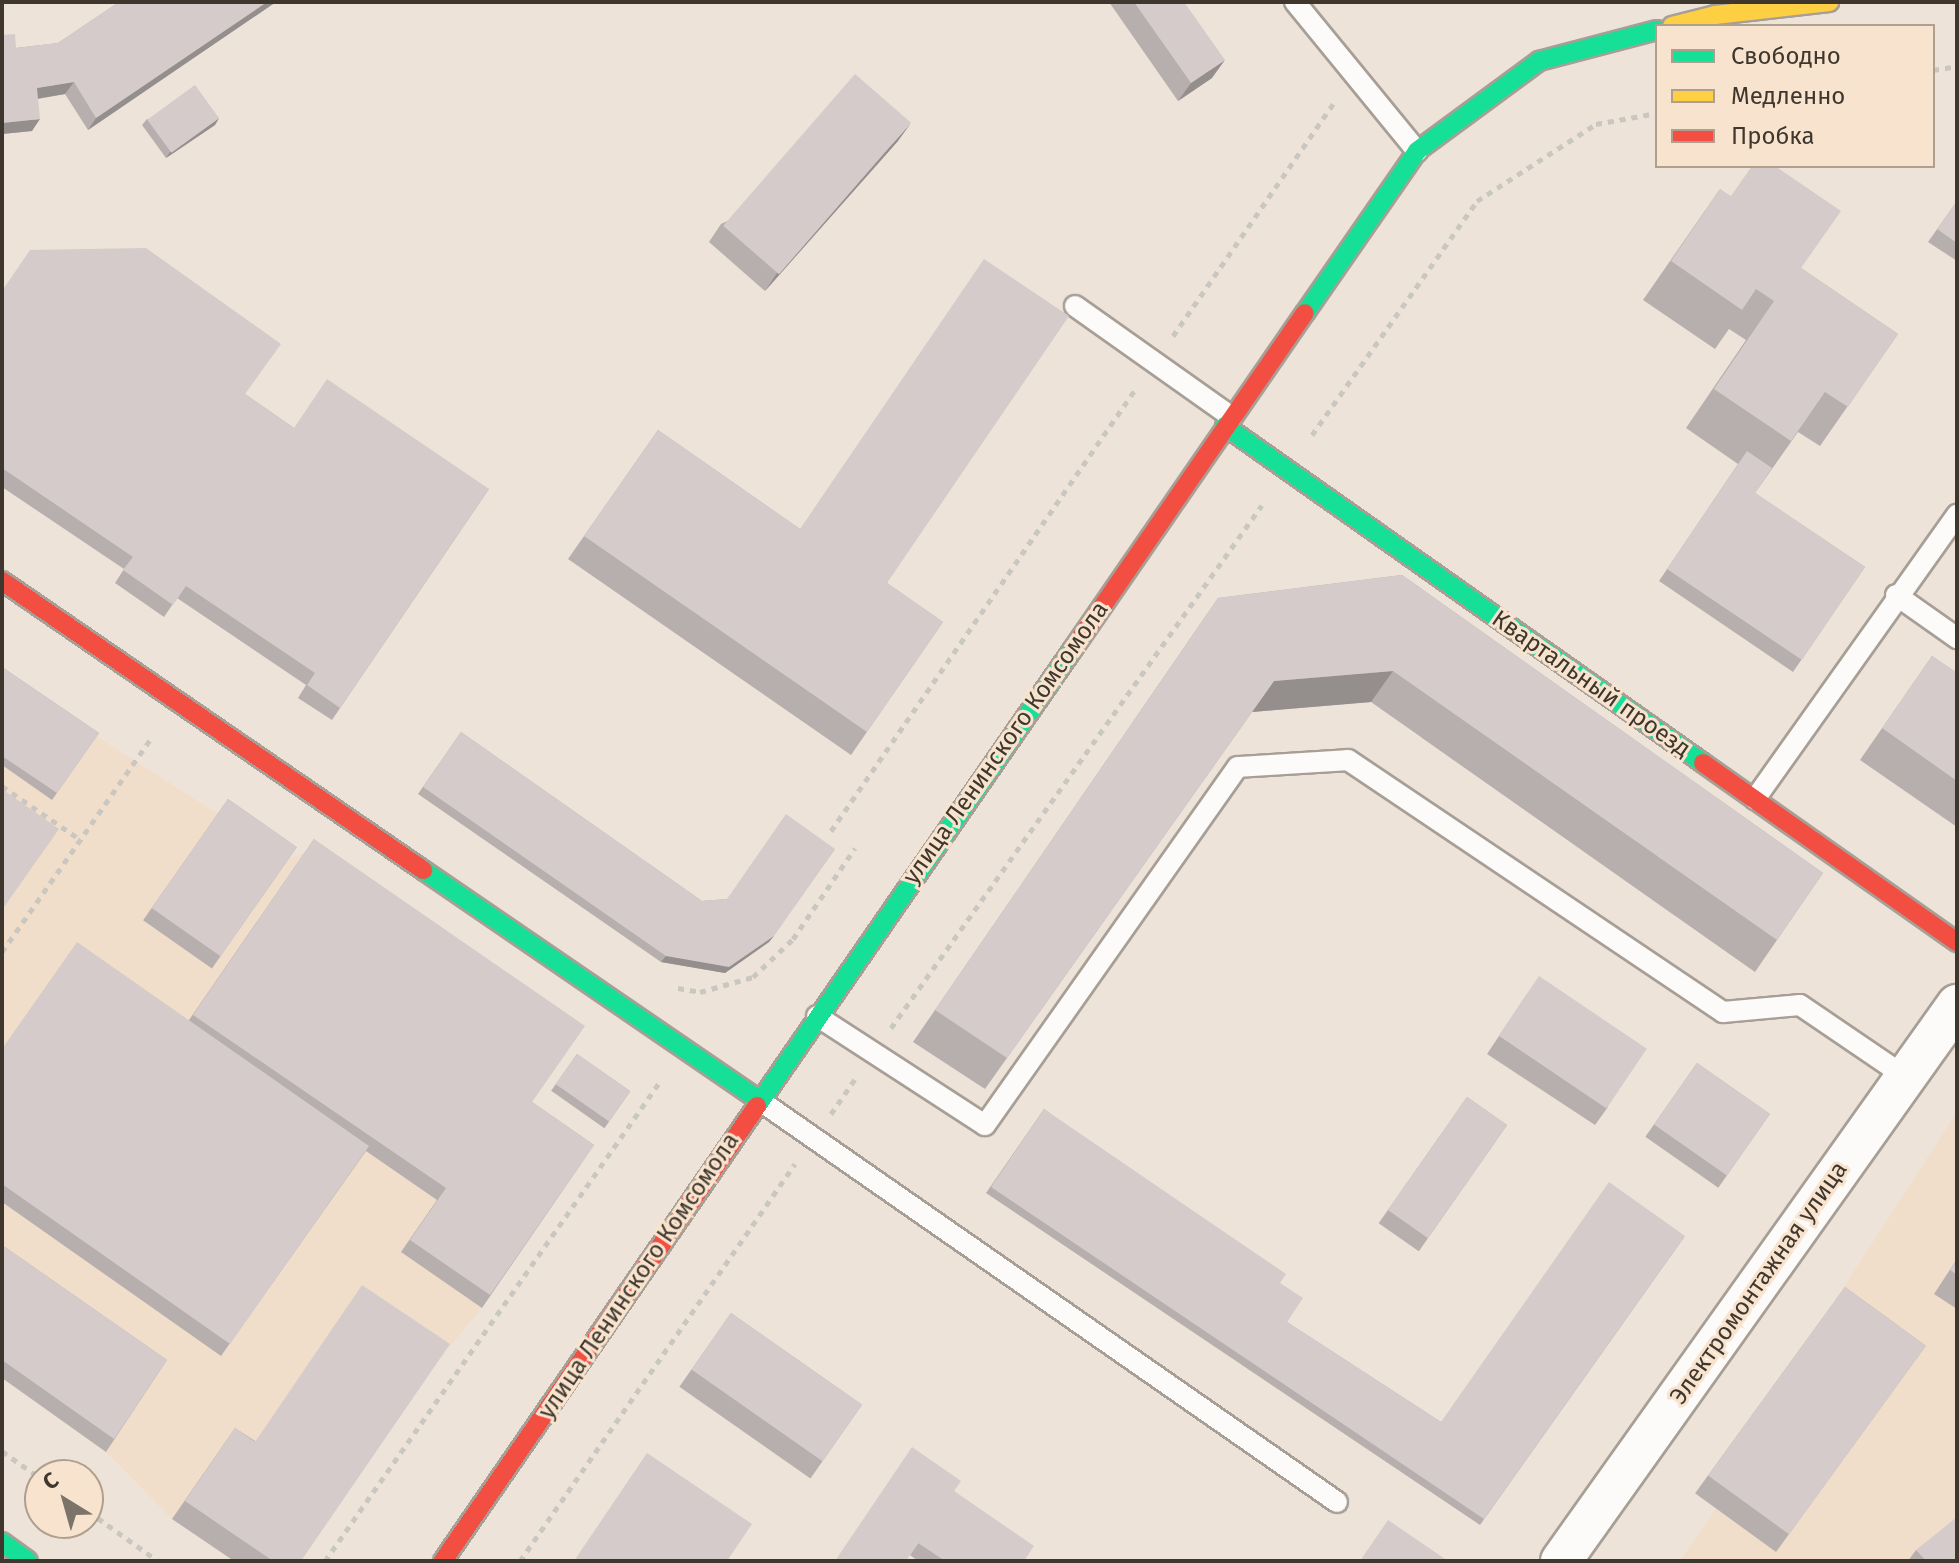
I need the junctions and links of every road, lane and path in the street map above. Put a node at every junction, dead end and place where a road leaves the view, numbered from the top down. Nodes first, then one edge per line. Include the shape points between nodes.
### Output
1 (1295, 2) edge
2 (1828, 2) edge
3 (1713, 8) edge
4 (1677, 24) edge
5 (1655, 31) edge
6 (1957, 66) edge
7 (1935, 70) edge
8 (1354, 74) junction
9 (1655, 113) edge
10 (1417, 151) junction
11 (1075, 306) dead end
12 (1154, 363) junction
13 (1229, 422) junction
14 (1287, 470) junction
15 (1957, 515) edge
16 (2, 581) edge
17 (1896, 595) junction
18 (1957, 638) edge
19 (153, 736) dead end
20 (2, 786) edge
21 (1755, 799) junction
22 (831, 831) dead end
23 (81, 840) junction
24 (855, 848) dead end
25 (1957, 942) edge
26 (2, 952) edge
27 (674, 988) dead end
28 (1957, 1005) edge
29 (817, 1016) junction
30 (684, 1048) junction
31 (873, 1053) junction
32 (1906, 1077) junction
33 (759, 1100) junction
34 (814, 1138) junction
35 (2, 1451) edge
36 (24, 1467) edge
37 (1337, 1502) dead end
38 (104, 1522) edge
39 (2, 1542) edge
40 (28, 1561) edge
41 (158, 1561) edge
42 (325, 1561) edge
43 (443, 1561) edge
44 (520, 1561) edge
45 (1561, 1561) edge

1 - 8 lane
2 - 3 street
3 - 4 street
5 - 10 street, улица Ленинского Комсомола via 1539,61
6 - 7 path
8 - 10 lane
8 - 12 path
9 - 14 path via 1596,124 1477,201
10 - 13 street, улица Ленинского Комсомола
11 - 12 lane
12 - 13 lane
12 - 22 path
13 - 14 street, Квартальный проезд
13 - 29 street, улица Ленинского Комсомола
14 - 21 street, Квартальный проезд
14 - 31 path
15 - 17 lane
16 - 30 street
17 - 18 lane
17 - 21 lane
19 - 23 path
20 - 23 path
21 - 25 street, Квартальный проезд
23 - 26 path
24 - 27 path via 793,939 753,977 700,992
28 - 32 street, Электромонтажная улица
29 - 31 lane
29 - 33 street, улица Ленинского Комсомола
30 - 33 street
30 - 42 path
31 - 32 lane via 985,1125 1238,767 1348,760 1723,1012 1800,1005
31 - 34 path
32 - 45 street, Электромонтажная улица
33 - 34 lane
33 - 43 street, улица Ленинского Комсомола
34 - 37 lane
34 - 44 path
35 - 36 path
38 - 41 path
39 - 40 street

